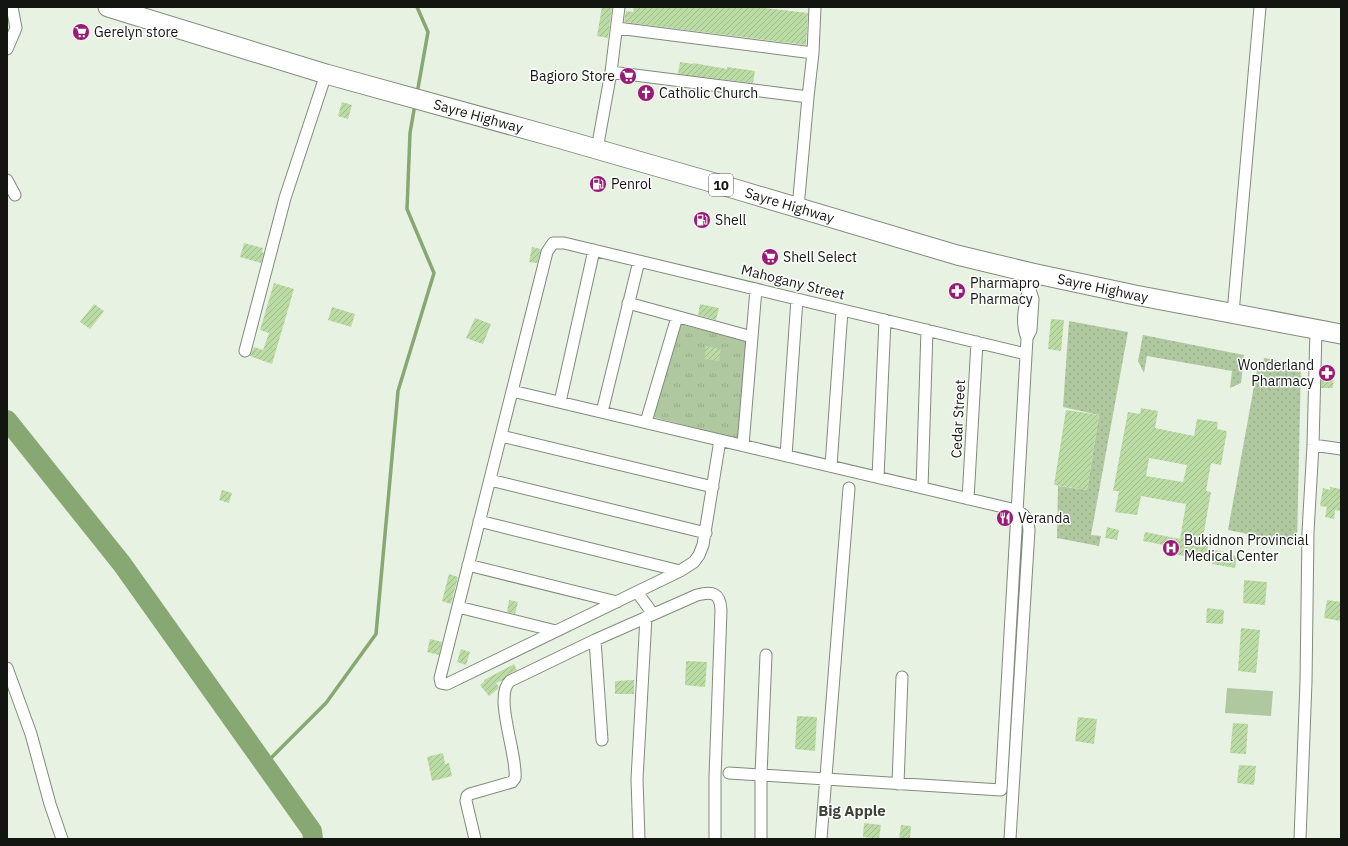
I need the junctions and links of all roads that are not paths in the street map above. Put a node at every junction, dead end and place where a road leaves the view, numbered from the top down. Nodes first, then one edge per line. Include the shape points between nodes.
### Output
1 (12, 7) edge
2 (108, 7) edge
3 (619, 7) edge
4 (815, 7) edge
5 (1260, 7) edge
6 (617, 28) junction
7 (7, 49) edge
8 (813, 53) junction
9 (611, 72) junction
10 (326, 74) junction
11 (808, 96) junction
12 (597, 149) junction
13 (7, 180) edge
14 (15, 195) dead end
15 (798, 208) junction
16 (594, 250) junction
17 (639, 261) junction
18 (1031, 282) junction
19 (756, 289) junction
20 (797, 299) junction
21 (628, 303) junction
22 (842, 310) junction
23 (1233, 313) junction
24 (677, 317) junction
25 (885, 320) junction
26 (927, 330) junction
27 (1316, 330) junction
28 (1341, 334) edge
29 (752, 337) junction
30 (977, 342) junction
31 (245, 351) dead end
32 (1026, 354) junction
33 (512, 391) junction
34 (560, 402) junction
35 (602, 412) junction
36 (646, 422) junction
37 (501, 436) junction
38 (720, 440) junction
39 (743, 445) junction
40 (1313, 445) junction
41 (1341, 449) edge
42 (786, 456) junction
43 (831, 466) junction
44 (878, 477) junction
45 (490, 480) junction
46 (713, 487) junction
47 (849, 488) dead end
48 (922, 488) junction
49 (968, 499) junction
50 (1016, 510) junction
51 (479, 521) junction
52 (706, 532) junction
53 (468, 565) junction
54 (680, 571) junction
55 (637, 592) junction
56 (617, 602) junction
57 (458, 607) junction
58 (649, 616) junction
59 (556, 631) junction
60 (594, 640) junction
61 (766, 655) dead end
62 (7, 668) edge
63 (902, 676) dead end
64 (602, 740) dead end
65 (729, 773) dead end
66 (761, 775) junction
67 (825, 779) junction
68 (898, 784) junction
69 (62, 839) edge
70 (475, 839) edge
71 (639, 839) edge
72 (715, 839) edge
73 (761, 839) edge
74 (821, 839) edge
75 (1010, 839) edge
76 (1300, 839) edge

1 - 7 street via 16,28
2 - 10 highway, Sayre Highway / 10
3 - 6 street
4 - 8 street
5 - 23 street
6 - 8 street
6 - 9 street
8 - 11 street
9 - 11 street
9 - 12 street
10 - 12 highway, Sayre Highway / 10
10 - 31 street via 285,198
11 - 15 street
12 - 15 highway, Sayre Highway / 10
13 - 14 street
15 - 18 highway, Sayre Highway / 10 via 957,255
16 - 17 street, Mahogany Street
16 - 33 street, Mahogany Street via 554,243 547,252
16 - 34 street
17 - 19 street, Mahogany Street
17 - 21 street
18 - 23 highway, Sayre Highway / 10
18 - 32 street via 1034,299 1032,330 1026,338
19 - 20 street, Mahogany Street
19 - 29 street
20 - 22 street, Mahogany Street
20 - 42 street
21 - 24 street
21 - 35 street
22 - 25 street, Mahogany Street
22 - 43 street
23 - 27 highway, Sayre Highway / 10
24 - 29 street
24 - 36 street
25 - 26 street, Mahogany Street
25 - 44 street
26 - 30 street, Mahogany Street
26 - 48 street
27 - 28 highway, Sayre Highway / 10
27 - 40 street
29 - 39 street
30 - 32 street, Mahogany Street
30 - 49 street, Cedar Street
32 - 50 street
33 - 34 street
33 - 37 street
34 - 35 street
35 - 36 street
36 - 38 street
37 - 45 street
37 - 46 street
38 - 39 street
38 - 46 street
39 - 42 street
40 - 41 street
40 - 76 street via 1308,532
42 - 43 street
43 - 44 street
44 - 48 street
45 - 51 street
45 - 52 street
46 - 52 street
47 - 67 street
48 - 49 street
49 - 50 street
50 - 68 street via 1001,790
50 - 75 street via 1026,516 1029,530
51 - 53 street
51 - 54 street
52 - 54 street via 699,555 694,562
53 - 56 street
53 - 57 street
54 - 55 street
55 - 56 street
55 - 58 street
56 - 59 street
57 - 59 street
57 - 59 street via 440,678 443,684
58 - 60 street
58 - 71 street via 637,779
58 - 72 street via 705,593 713,593 720,602
60 - 64 street
60 - 70 street via 507,684 503,701 515,778 512,782 467,796
61 - 66 street
62 - 69 street via 31,734
63 - 68 street
65 - 66 street
66 - 67 street
66 - 73 street
67 - 68 street
67 - 74 street

